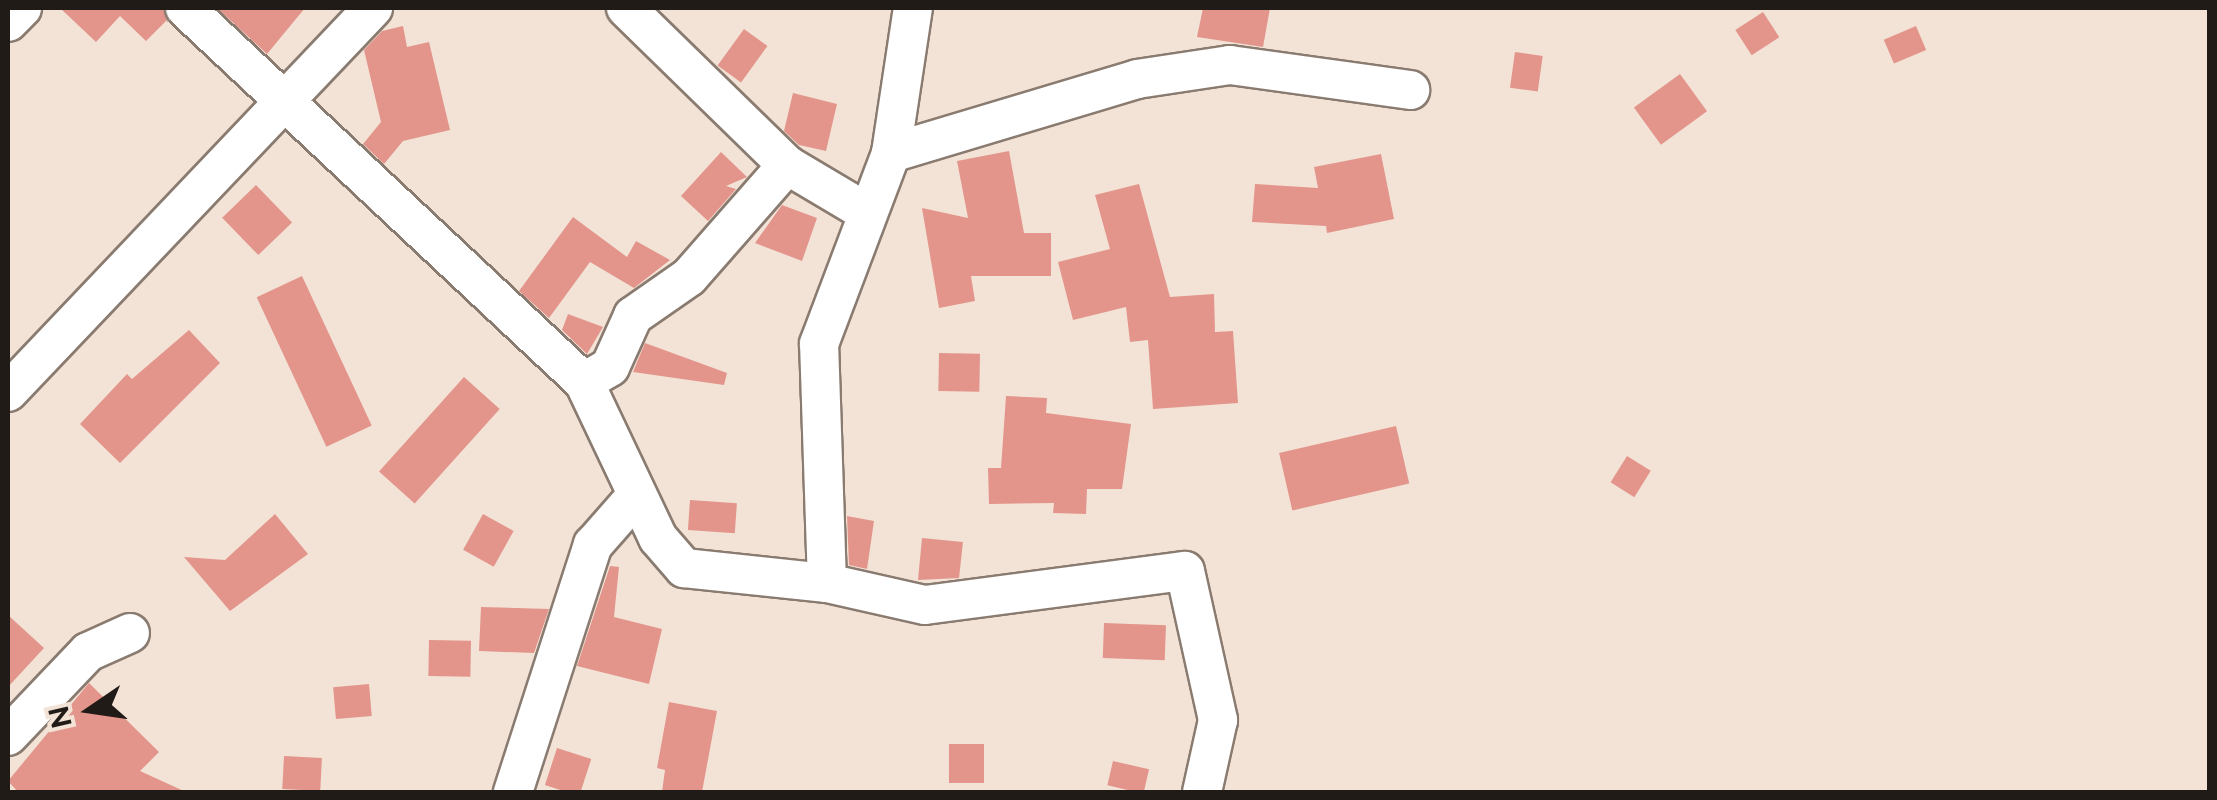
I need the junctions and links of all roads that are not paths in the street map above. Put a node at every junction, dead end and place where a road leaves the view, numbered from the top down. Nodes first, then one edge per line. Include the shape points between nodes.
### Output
1 (22, 8) edge
2 (184, 8) edge
3 (373, 8) edge
4 (626, 8) edge
5 (913, 8) edge
6 (8, 22) edge
7 (1410, 90) dead end
8 (282, 102) junction
9 (890, 154) junction
10 (786, 165) junction
11 (868, 213) junction
12 (584, 382) junction
13 (8, 392) edge
14 (636, 496) junction
15 (827, 583) junction
16 (130, 633) dead end
17 (8, 736) edge
18 (513, 792) edge
19 (1202, 792) edge

1 - 6 street
2 - 8 street
3 - 8 street
4 - 10 street
5 - 9 street
7 - 9 street via 1230,65 1137,78
8 - 12 street
8 - 13 street
9 - 11 street
10 - 11 street
10 - 12 street via 688,277 632,316 610,366
11 - 15 street via 819,344
12 - 14 street
14 - 15 street via 684,568
14 - 18 street via 593,546
15 - 19 street via 925,605 1185,571 1218,720
16 - 17 street via 88,652

